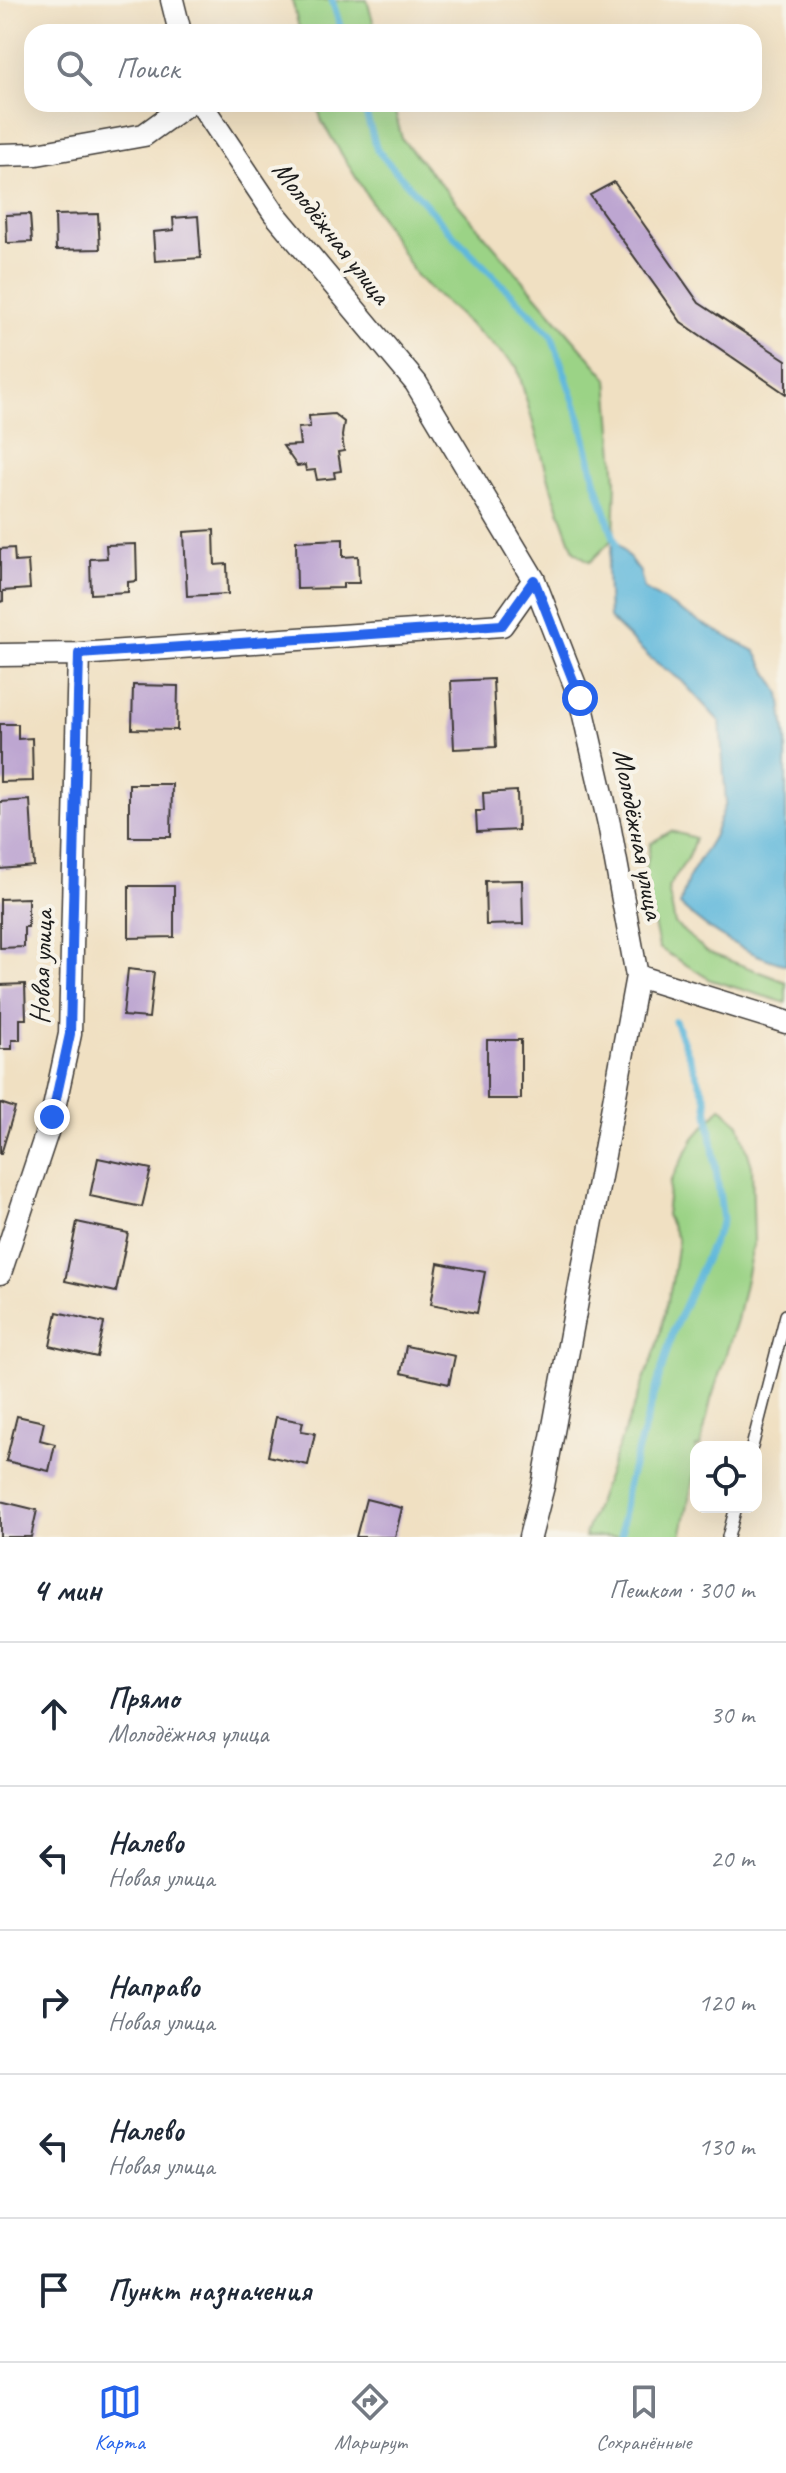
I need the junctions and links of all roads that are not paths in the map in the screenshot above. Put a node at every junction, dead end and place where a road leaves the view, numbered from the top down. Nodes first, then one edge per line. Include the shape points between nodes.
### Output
1 (172, 0) edge
2 (178, 24) edge
3 (176, 112) edge
4 (206, 112) edge
5 (0, 155) edge
6 (534, 580) junction
7 (79, 654) junction
8 (0, 655) edge
9 (637, 976) junction
10 (786, 1022) edge
11 (0, 1273) edge
12 (786, 1315) edge
13 (754, 1441) edge
14 (734, 1513) edge
15 (530, 1537) edge
16 (728, 1537) edge

1 - 2 street
3 - 5 street via 144,135 37,154
4 - 6 street, Молодёжная улица via 274,213 416,383
6 - 7 street via 502,625
6 - 9 street, Молодёжная улица via 580,698
7 - 8 street
7 - 11 street, Новая улица via 70,1034 52,1117
9 - 10 street
9 - 15 street, Молодёжная улица
12 - 13 lane
14 - 16 lane

